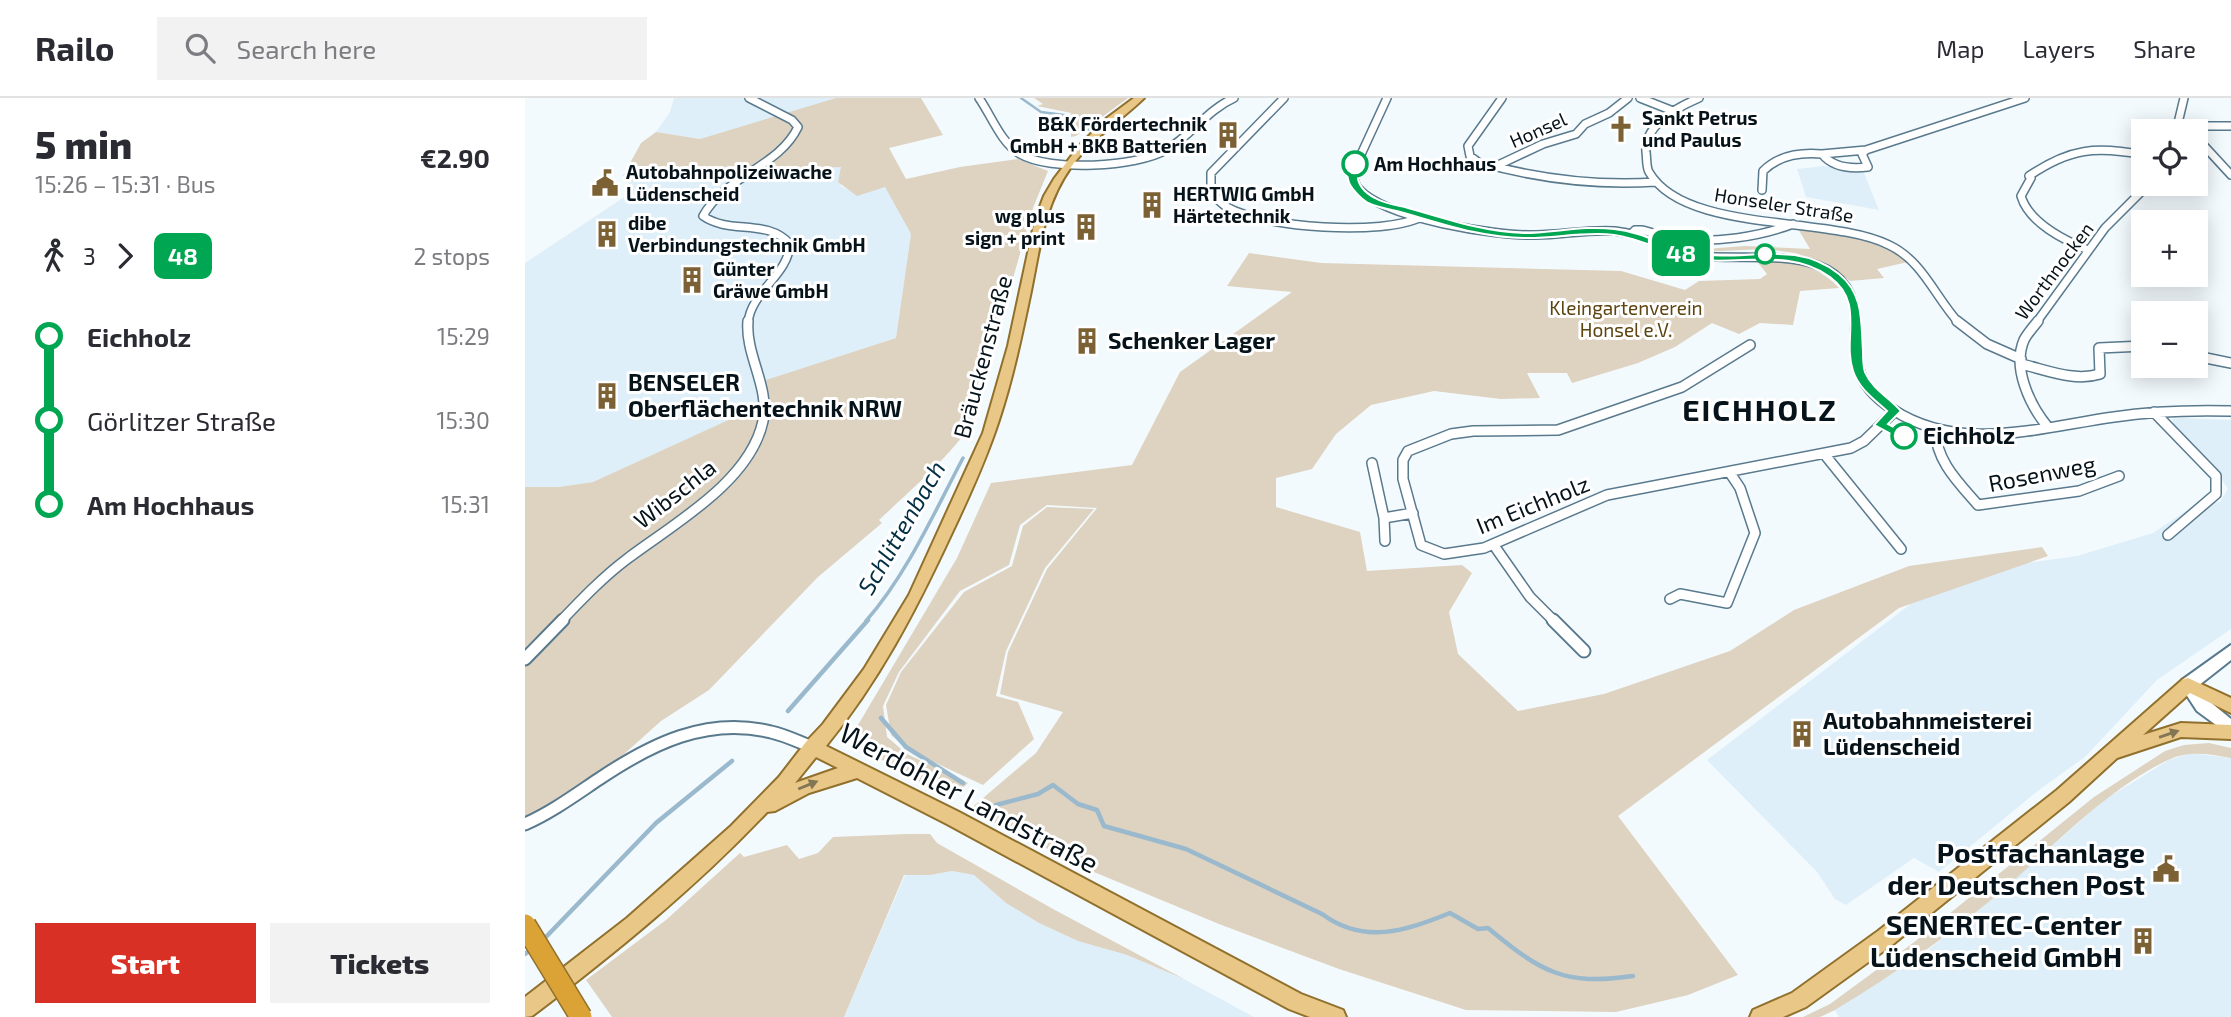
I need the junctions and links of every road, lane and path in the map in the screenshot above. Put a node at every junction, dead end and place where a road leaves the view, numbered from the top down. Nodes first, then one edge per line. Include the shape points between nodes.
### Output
1 (749, 98) edge
2 (979, 98) edge
3 (1140, 98) edge
4 (1234, 98) edge
5 (1284, 98) edge
6 (1387, 98) edge
7 (1502, 98) edge
8 (1628, 98) edge
9 (1640, 98) edge
10 (1699, 98) edge
11 (2025, 98) edge
12 (2184, 98) edge
13 (1673, 111) junction
14 (2182, 119) edge
15 (2208, 126) edge
16 (2231, 126) edge
17 (1866, 150) junction
18 (2208, 150) edge
19 (2131, 153) edge
20 (1822, 154) junction
21 (1072, 162) junction
22 (1494, 167) junction
23 (2231, 175) edge
24 (1656, 182) junction
25 (1762, 190) dead end
26 (2137, 196) edge
27 (1421, 217) junction
28 (1793, 223) junction
29 (1631, 234) junction
30 (2088, 250) junction
31 (1749, 345) dead end
32 (2131, 347) edge
33 (2208, 358) edge
34 (2021, 362) junction
35 (2231, 363) edge
36 (1895, 411) junction
37 (2231, 411) edge
38 (2154, 412) junction
39 (2047, 426) junction
40 (1935, 429) junction
41 (1825, 455) junction
42 (1372, 463) dead end
43 (1730, 473) junction
44 (2119, 476) dead end
45 (1413, 513) junction
46 (1384, 518) junction
47 (2168, 535) dead end
48 (1385, 541) dead end
49 (1493, 544) junction
50 (1901, 549) dead end
51 (1670, 599) dead end
52 (1584, 650) dead end
53 (2231, 651) edge
54 (525, 659) edge
55 (2188, 685) junction
56 (2231, 706) edge
57 (2231, 730) edge
58 (812, 747) junction
59 (2109, 754) junction
60 (859, 770) junction
61 (761, 809) junction
62 (525, 824) edge
63 (525, 925) edge
64 (525, 1009) edge
65 (581, 1017) edge
66 (1336, 1017) edge
67 (1760, 1017) edge

1 - 54 street, Wibschla via 792,120 796,133 712,199 703,216 723,226 774,231 790,244 787,261 758,294 748,320 763,404 759,436 726,483 605,577
2 - 21 street via 1020,153
3 - 21 main road, Bräuckenstraße via 1104,124
4 - 21 street via 1218,104 1173,146 1142,160
5 - 27 street via 1211,173 1212,194 1223,205 1268,221 1347,228 1408,224
6 - 27 street via 1351,178 1371,201
7 - 22 street via 1468,148 1473,159
8 - 22 street, Honsel via 1576,134
9 - 13 street
10 - 13 street
11 - 17 street
12 - 14 street
13 - 24 street via 1656,127 1645,149 1647,169
15 - 16 street
17 - 20 street
17 - 20 street via 1862,155 1868,167 1862,169 1832,164
18 - 23 street
19 - 30 street via 2074,152 2053,159 2030,177 2021,196 2024,208 2073,245
20 - 25 street via 1773,161 1763,171
21 - 58 main road, Bräuckenstraße via 1042,212 994,419 967,486 906,615 859,689
22 - 24 street via 1572,185
24 - 28 street, Honseler Straße via 1683,200 1713,211
26 - 30 street, Worthnocken
27 - 29 street via 1522,236 1596,231
28 - 29 street via 1775,230 1695,240 1642,230
28 - 34 street, Honseler Straße via 1857,233 1905,254 1920,267 1958,322
29 - 36 street via 1697,256 1785,256 1832,274 1854,301 1857,364 1864,382
30 - 34 street, Worthnocken via 2027,334
31 - 45 street, Im Eichholz via 1682,387 1606,415 1557,430 1451,434 1408,451 1402,460 1403,479
32 - 34 street, Honseler Straße via 2099,348 2100,373 2094,377
33 - 35 street
34 - 39 street via 2024,385 2035,412
36 - 40 street
36 - 41 street, Im Eichholz via 1864,441
37 - 38 street
38 - 39 street
38 - 47 street via 2216,476 2216,494
39 - 40 street via 1983,435
40 - 44 street, Rosenweg via 1937,454 1978,506 2079,491
41 - 43 street, Im Eichholz
41 - 50 street
42 - 46 street
43 - 49 street, Im Eichholz via 1596,499
43 - 51 street via 1755,533 1727,603 1680,594
45 - 46 street
45 - 49 street, Im Eichholz via 1421,545 1431,551 1444,554
46 - 48 street
49 - 52 street via 1530,597
53 - 55 main road
55 - 56 main road
55 - 57 main road via 2203,706
55 - 59 main road
59 -> 57 main road via 2181,730
58 - 60 main road, Werdohler Landstraße
58 - 61 main road, Werdohler Landstraße
58 - 62 street via 792,737 728,724 685,733 659,743
59 - 67 main road via 1885,938 1799,1000
61 -> 60 main road via 805,786
60 - 66 main road, Werdohler Landstraße via 1296,1002
61 - 64 main road, Werdohler Landstraße via 684,883
63 - 65 highway, bridge

